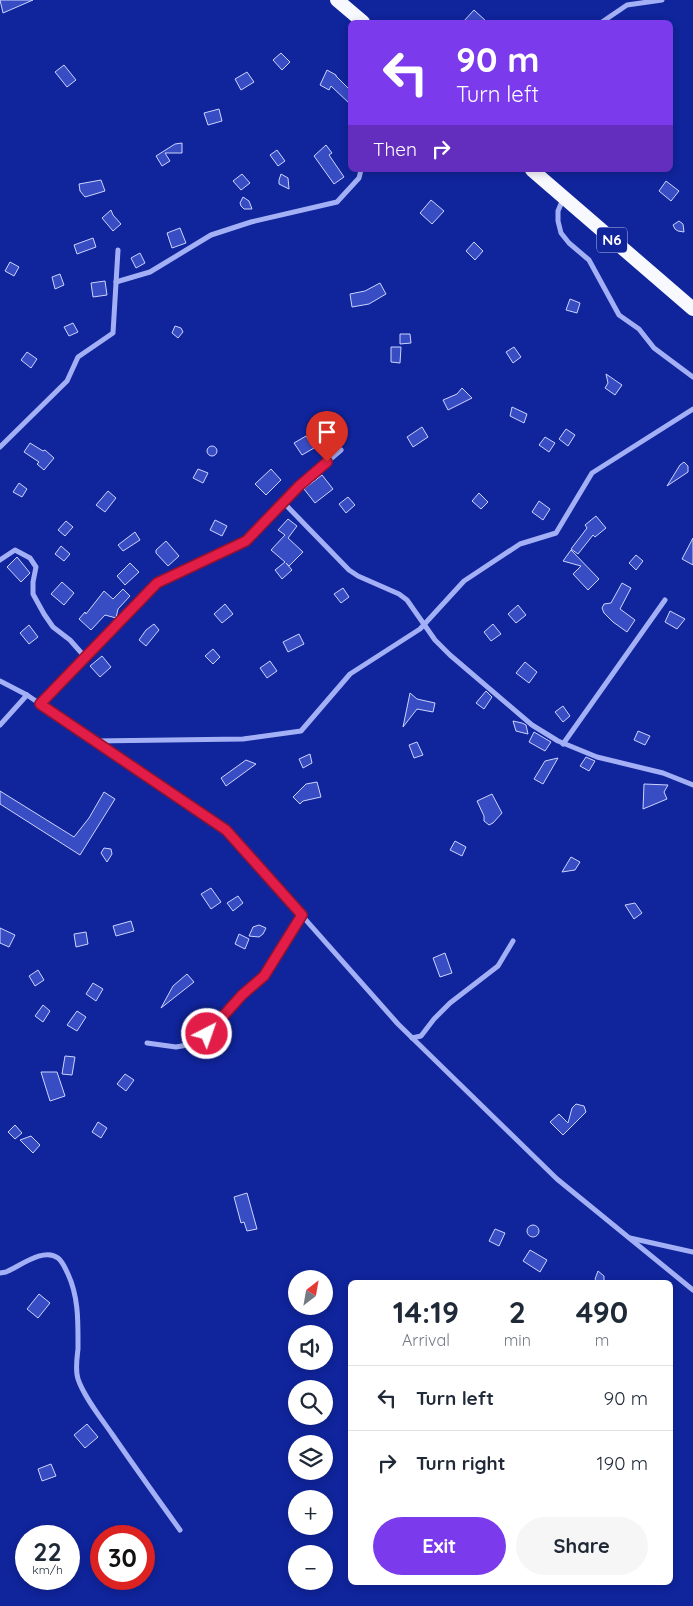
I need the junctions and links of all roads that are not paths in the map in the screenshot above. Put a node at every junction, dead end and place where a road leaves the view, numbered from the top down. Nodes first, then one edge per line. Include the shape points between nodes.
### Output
1 (337, 0) edge
2 (662, 0) edge
3 (361, 20) edge
4 (605, 20) edge
5 (361, 172) edge
6 (534, 172) edge
7 (563, 198) junction
8 (118, 250) dead end
9 (116, 282) junction
10 (693, 309) edge
11 (693, 377) edge
12 (693, 409) edge
13 (0, 447) edge
14 (341, 450) dead end
15 (284, 502) junction
16 (0, 560) edge
17 (665, 600) dead end
18 (424, 625) junction
19 (85, 657) junction
20 (0, 681) edge
21 (27, 695) junction
22 (40, 704) junction
23 (0, 725) edge
24 (94, 741) junction
25 (563, 744) junction
26 (693, 785) edge
27 (302, 915) junction
28 (513, 942) dead end
29 (412, 1038) junction
30 (147, 1043) dead end
31 (628, 1237) junction
32 (693, 1252) edge
33 (0, 1273) edge
34 (693, 1290) edge
35 (180, 1530) dead end

1 - 3 highway
2 - 4 street via 627,5
5 - 9 street via 337,202 250,222 211,235 150,272
6 - 7 highway, N6
7 - 10 highway, N6
7 - 11 street via 558,211 562,233 589,260 619,315 639,329 654,348
8 - 9 street
9 - 13 street via 113,333 78,357 67,381
12 - 18 street via 592,473 556,533 520,544 464,581
14 - 15 street
15 - 18 street via 349,570 399,594
15 - 19 street via 246,541 157,583
16 - 19 street via 15,550 30,558 36,567 33,594 44,614
17 - 25 street
18 - 24 street via 350,674 301,731 243,739
18 - 25 street via 450,655 507,704 532,725
19 - 22 street
20 - 21 street
21 - 22 street
21 - 23 street
22 - 24 street
24 - 27 street via 226,830
25 - 26 street
27 - 29 street
27 - 30 street via 264,976 207,1034 193,1044
28 - 29 street via 498,966 450,1002 422,1036
29 - 31 street via 557,1179
31 - 32 street
31 - 34 street
33 - 35 street via 41,1255 49,1254 62,1262 77,1304 77,1369 81,1385

